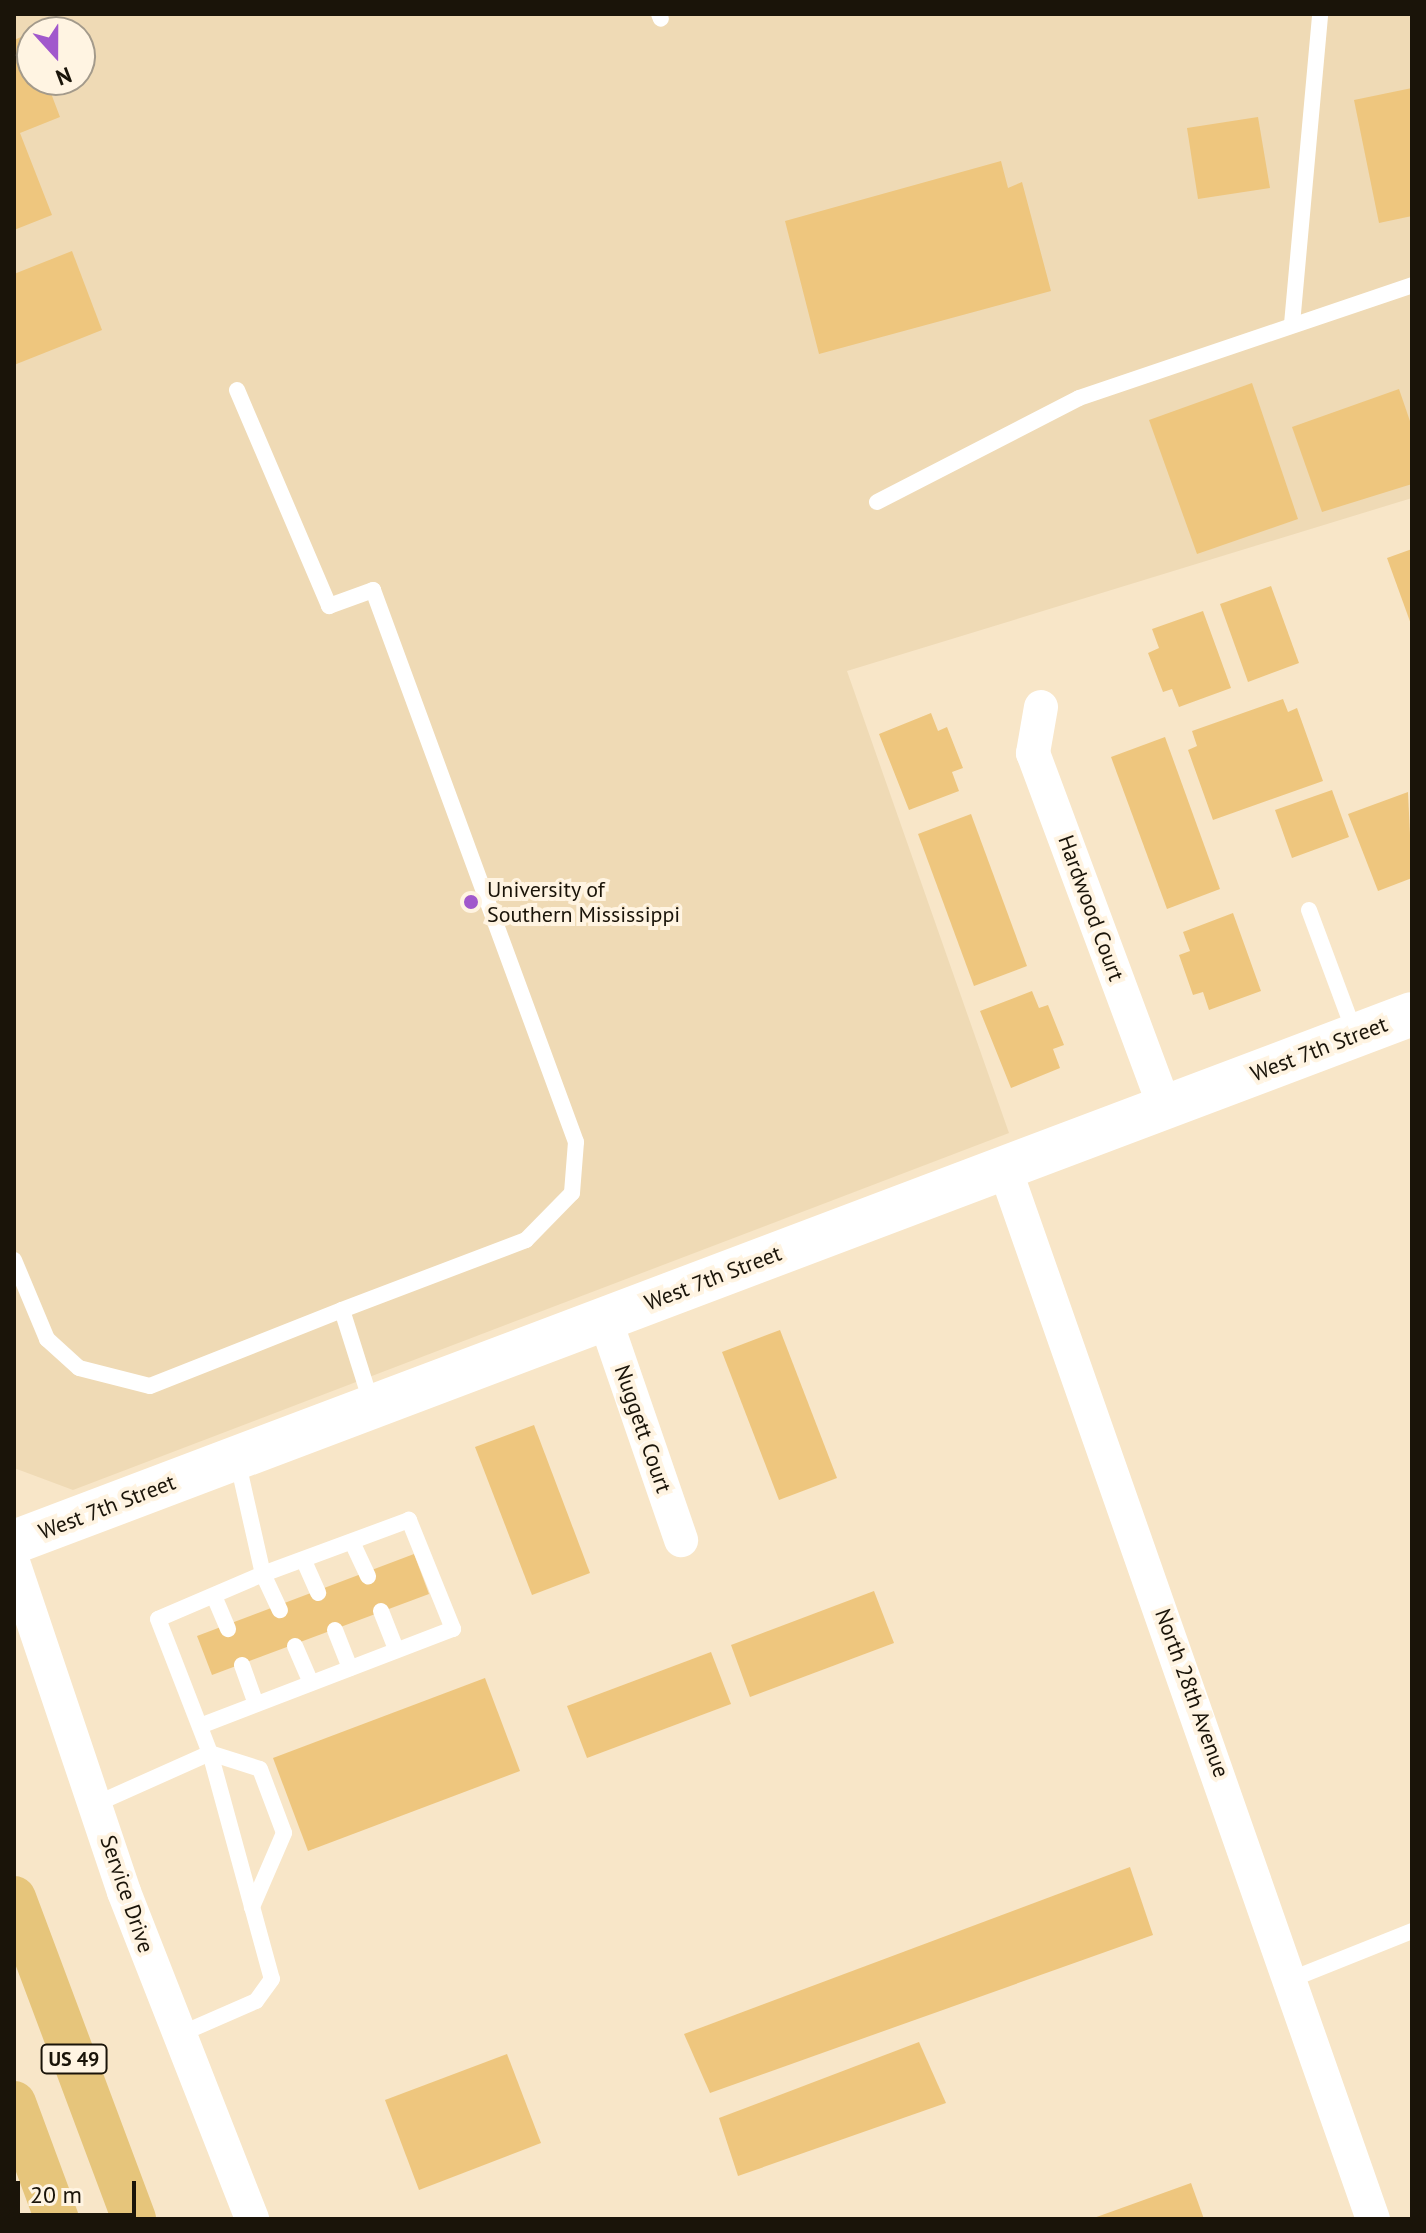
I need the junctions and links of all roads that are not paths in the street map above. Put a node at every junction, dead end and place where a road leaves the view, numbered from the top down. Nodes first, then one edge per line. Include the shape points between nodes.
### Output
1 (1320, 14) edge
2 (1412, 285) edge
3 (1292, 324) junction
4 (237, 390) dead end
5 (877, 502) dead end
6 (1041, 707) dead end
7 (1309, 910) dead end
8 (1412, 1014) edge
9 (1356, 1035) junction
10 (1165, 1108) junction
11 (1005, 1169) junction
12 (14, 1260) edge
13 (342, 1310) junction
14 (605, 1319) junction
15 (372, 1406) junction
16 (237, 1458) junction
17 (681, 1540) dead end
18 (14, 1542) edge
19 (352, 1542) junction
20 (304, 1561) junction
21 (14, 1565) edge
22 (263, 1574) junction
23 (368, 1576) dead end
24 (318, 1593) dead end
25 (214, 1596) junction
26 (280, 1610) dead end
27 (381, 1611) dead end
28 (228, 1629) dead end
29 (335, 1630) dead end
30 (295, 1646) dead end
31 (396, 1649) junction
32 (242, 1665) dead end
33 (350, 1668) junction
34 (311, 1683) junction
35 (256, 1704) junction
36 (200, 1726) junction
37 (210, 1753) junction
38 (96, 1804) junction
39 (14, 1898) edge
40 (252, 1907) junction
41 (1412, 1931) edge
42 (1292, 1979) junction
43 (178, 2035) junction
44 (14, 2103) edge
45 (57, 2219) edge
46 (134, 2219) edge
47 (252, 2219) edge
48 (1373, 2219) edge

1 - 3 lane
2 - 3 lane
3 - 5 lane via 1079,398
4 - 13 lane via 329,606 373,590 576,1142 572,1193 526,1240
6 - 10 street, Hardwood Court via 1033,753
7 - 9 lane
8 - 9 main road, West 7th Street
9 - 10 main road, West 7th Street
10 - 11 main road, West 7th Street
11 - 14 main road, West 7th Street
11 - 42 street, North 28th Avenue
12 - 13 lane via 47,1339 79,1368 150,1386
13 - 15 lane
14 - 15 main road, West 7th Street
14 - 17 street, Nuggett Court
15 - 16 main road, West 7th Street
16 - 18 main road, West 7th Street
16 - 22 lane
19 - 20 lane
19 - 23 lane
19 - 31 lane via 409,1520 453,1629
20 - 22 lane
20 - 24 lane
21 - 38 street, Service Drive
22 - 25 lane
22 - 26 lane
25 - 28 lane
25 - 36 lane via 158,1619
27 - 31 lane
29 - 33 lane
30 - 34 lane
31 - 33 lane
32 - 35 lane
33 - 34 lane
34 - 35 lane
35 - 36 lane
36 - 37 lane
37 - 38 lane
37 - 40 lane
37 - 40 lane via 260,1769 284,1833
38 - 43 street, Service Drive
39 - 46 main road, US 49
40 - 43 lane via 272,1979 256,2001
41 - 42 lane
42 - 48 street, North 28th Avenue
43 - 47 street, Service Drive
44 - 45 main road

